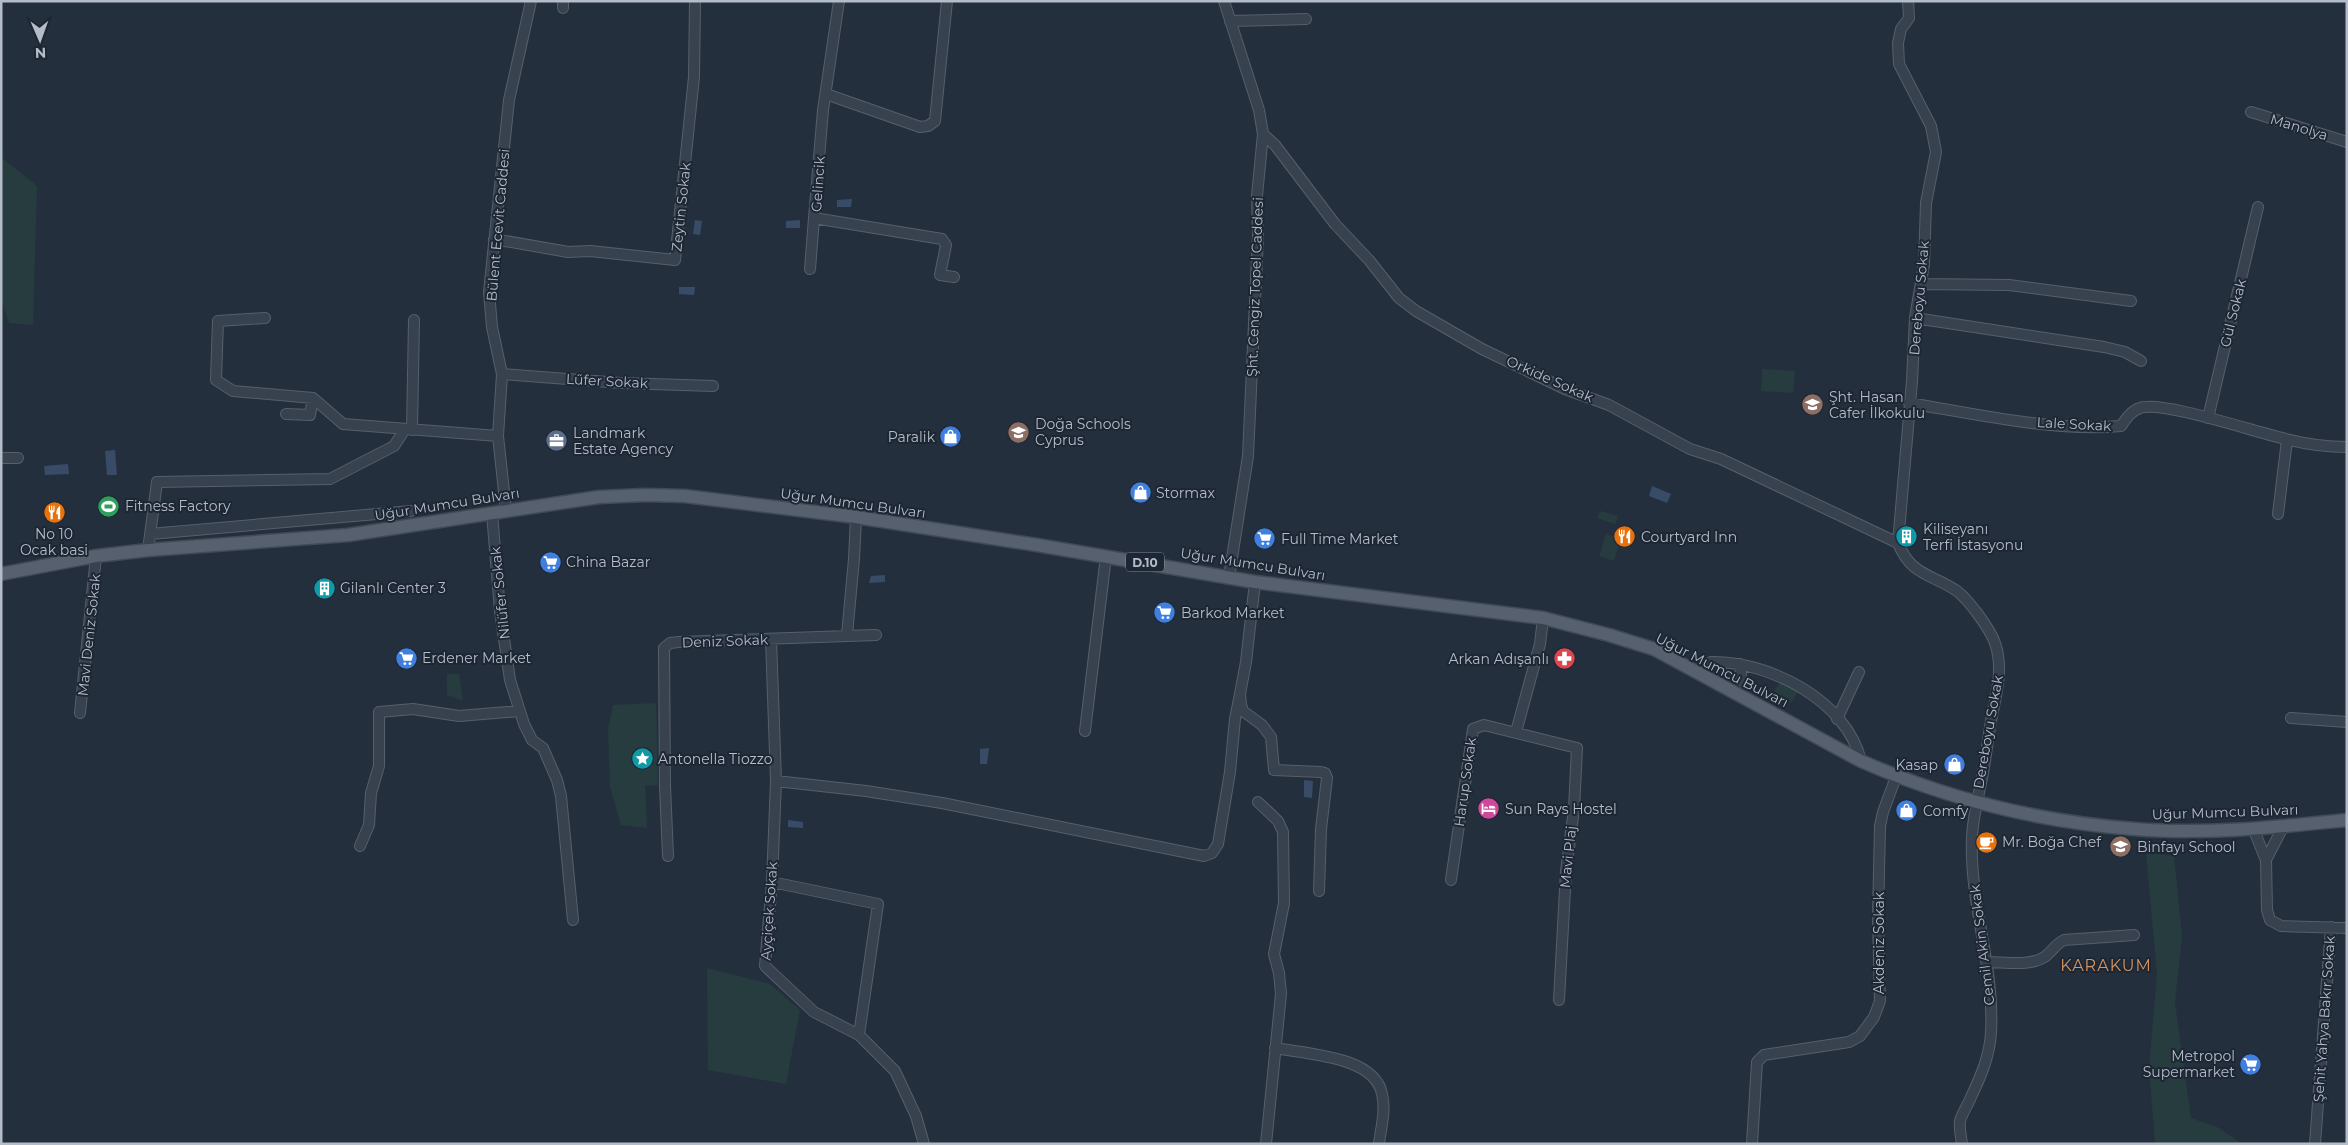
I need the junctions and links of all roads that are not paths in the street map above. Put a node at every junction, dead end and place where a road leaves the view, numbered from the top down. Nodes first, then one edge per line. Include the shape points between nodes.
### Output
1 (531, 1) edge
2 (695, 1) edge
3 (839, 1) edge
4 (947, 1) edge
5 (1224, 1) edge
6 (1908, 1) edge
7 (1306, 19) dead end
8 (1230, 21) junction
9 (826, 94) junction
10 (2251, 112) dead end
11 (1263, 134) junction
12 (2347, 142) edge
13 (2258, 207) dead end
14 (814, 218) junction
15 (494, 239) junction
16 (810, 269) dead end
17 (954, 277) dead end
18 (1921, 284) junction
19 (2131, 301) dead end
20 (265, 318) dead end
21 (1915, 318) junction
22 (414, 320) dead end
23 (2141, 361) dead end
24 (502, 374) junction
25 (713, 386) dead end
26 (313, 398) junction
27 (1909, 403) junction
28 (286, 414) dead end
29 (2208, 418) junction
30 (409, 430) junction
31 (498, 436) junction
32 (2287, 440) junction
33 (2347, 447) edge
34 (1, 458) edge
35 (18, 458) dead end
36 (506, 510) junction
37 (411, 511) dead end
38 (492, 513) junction
39 (2278, 514) dead end
40 (856, 517) junction
41 (150, 534) junction
42 (1898, 543) junction
43 (148, 550) junction
44 (96, 556) junction
45 (1106, 556) junction
46 (1, 574) edge
47 (1229, 577) junction
48 (1255, 582) junction
49 (1543, 618) junction
50 (847, 635) junction
51 (876, 635) dead end
52 (771, 639) junction
53 (1711, 662) dead end
54 (1740, 664) junction
55 (1859, 672) dead end
56 (1240, 694) junction
57 (1743, 697) junction
58 (520, 712) junction
59 (80, 713) dead end
60 (2291, 718) dead end
61 (1837, 719) junction
62 (2347, 722) edge
63 (1085, 730) dead end
64 (1516, 732) junction
65 (1861, 761) junction
66 (1896, 776) junction
67 (776, 781) junction
68 (1976, 801) junction
69 (1258, 802) dead end
70 (2347, 820) edge
71 (2284, 825) junction
72 (2253, 828) junction
73 (360, 846) dead end
74 (668, 856) dead end
75 (2266, 860) junction
76 (1451, 880) dead end
77 (772, 882) junction
78 (1319, 892) dead end
79 (573, 920) dead end
80 (2331, 927) junction
81 (2347, 928) edge
82 (2134, 935) dead end
83 (1987, 962) junction
84 (1559, 1000) dead end
85 (859, 1035) junction
86 (1275, 1048) junction
87 (924, 1144) edge
88 (1266, 1144) edge
89 (1379, 1144) edge
90 (1752, 1144) edge
91 (1962, 1144) edge
92 (2315, 1144) edge

1 - 15 street, Bülent Ecevit Caddesi via 509,100
2 - 15 street, Zeytin Sokak via 694,77 675,260 590,251 568,252
3 - 9 street, Gelincik
4 - 9 street via 935,121 920,127
5 - 8 street, Şht. Cengiz Topel Caddesi
6 - 18 street, Dereboyu Sokak via 1909,18 1901,29 1898,43 1899,64 1931,126 1936,152 1926,203
7 - 8 street
8 - 11 street, Şht. Cengiz Topel Caddesi via 1259,110
9 - 14 street, Gelincik
10 - 12 street, Manolya
11 - 42 street, Orkide Sokak via 1335,224 1400,298 1416,311 1482,349 1565,389 1609,404 1690,449 1721,459
11 - 47 street, Şht. Cengiz Topel Caddesi via 1257,196 1248,456
13 - 29 street, Gül Sokak
14 - 16 street
14 - 17 street, Gelincik via 942,239 946,245 940,275
15 - 24 street, Bülent Ecevit Caddesi via 489,292 492,327
18 - 19 street via 2009,285
18 - 21 street, Dereboyu Sokak
20 - 26 street via 218,321 216,380 233,391
21 - 23 street via 2104,347 2125,352
21 - 27 street, Dereboyu Sokak
22 - 30 street
24 - 25 street, Lűfer Sokak
24 - 31 street, Bülent Ecevit Caddesi
26 - 28 street via 310,415
26 - 30 street via 343,424
27 - 29 street, Lale Sokak via 2023,422 2106,428 2121,426 2132,411 2141,407 2168,408
27 - 42 street, Dereboyu Sokak
29 - 32 street, Lale Sokak
30 - 31 street
30 - 41 street via 394,446 330,479 157,482
31 - 36 street, Bülent Ecevit Caddesi
32 - 33 street, Lale Sokak
32 - 39 street
34 - 35 street
36 - 38 main road, Uğur Mumcu Bulvarı / D.10
36 - 40 main road, Uğur Mumcu Bulvarı / D.10 via 645,494
37 - 41 street
38 - 43 main road, Uğur Mumcu Bulvarı / D.10 via 348,534
38 - 58 street, Nilüfer Sokak via 510,680
40 - 45 main road, Uğur Mumcu Bulvarı / D.10
40 - 50 street
41 - 43 street
42 - 68 street, Dereboyu Sokak via 1912,567 1959,592 1994,641 1999,658 1999,679
43 - 44 main road, Uğur Mumcu Bulvarı / D.10
44 - 46 main road, Uğur Mumcu Bulvarı / D.10
44 - 59 street, Mavi Deniz Sokak
45 - 47 main road, Uğur Mumcu Bulvarı / D.10
45 - 63 street
47 - 48 main road, Uğur Mumcu Bulvarı / D.10
48 - 49 main road, Uğur Mumcu Bulvarı / D.10
48 - 56 street
49 - 57 main road, Uğur Mumcu Bulvarı / D.10 via 1654,649
49 - 64 street via 1540,644
50 - 51 street, Deniz Sokak
50 - 52 street, Deniz Sokak
52 - 67 street, Ayçiçek Sokak
52 - 74 street, Deniz Sokak via 679,642 664,648
53 - 54 street
54 - 57 street
54 - 61 street via 1784,678 1812,694
55 - 61 street
56 - 67 street via 1218,844 1212,853 1204,856 942,803
56 - 78 street via 1243,711 1262,725 1271,737 1274,770 1321,772 1328,778 1321,829
57 - 65 main road, Uğur Mumcu Bulvarı / D.10
58 - 73 street via 459,716 413,710 379,712 379,766 370,793 369,825
58 - 79 street, Nilüfer Sokak via 532,740 543,748 557,780
60 - 62 street
61 - 65 street via 1857,744
64 - 76 street, Harup Sokak via 1484,725 1477,726 1471,733
64 - 84 street, Mavi Plaj via 1577,748
65 - 66 main road, Uğur Mumcu Bulvarı / D.10
66 - 68 main road, Uğur Mumcu Bulvarı / D.10
66 - 90 street, Akdeniz Sokak via 1880,826 1880,1001 1874,1017 1860,1036 1849,1042 1764,1055 1757,1062
67 - 77 street, Ayçiçek Sokak
68 - 72 main road, Uğur Mumcu Bulvarı / D.10 via 2076,823 2137,830
68 - 83 street, Cemil Akin Sokak via 1972,838 1974,877 1979,927
69 - 86 street via 1278,822 1283,832 1284,904 1274,954 1280,973
70 - 71 main road, Uğur Mumcu Bulvarı / D.10
71 - 72 main road, Uğur Mumcu Bulvarı / D.10
71 - 75 street
72 - 75 street
75 - 80 street, Şehit Yahya Bakır Sokak via 2270,920 2280,926
77 - 85 street, Ayçiçek Sokak via 765,966 814,1012
77 - 85 street via 878,904
80 - 81 street
80 - 92 street, Şehit Yahya Bakır Sokak
82 - 83 street via 2064,940 2035,962
83 - 91 street, Cemil Akin Sokak via 1990,1039 1980,1077 1960,1121
85 - 87 street, Ayçiçek Sokak via 895,1071 916,1116
86 - 88 street
86 - 89 street via 1364,1068 1378,1082 1382,1092 1384,1105

